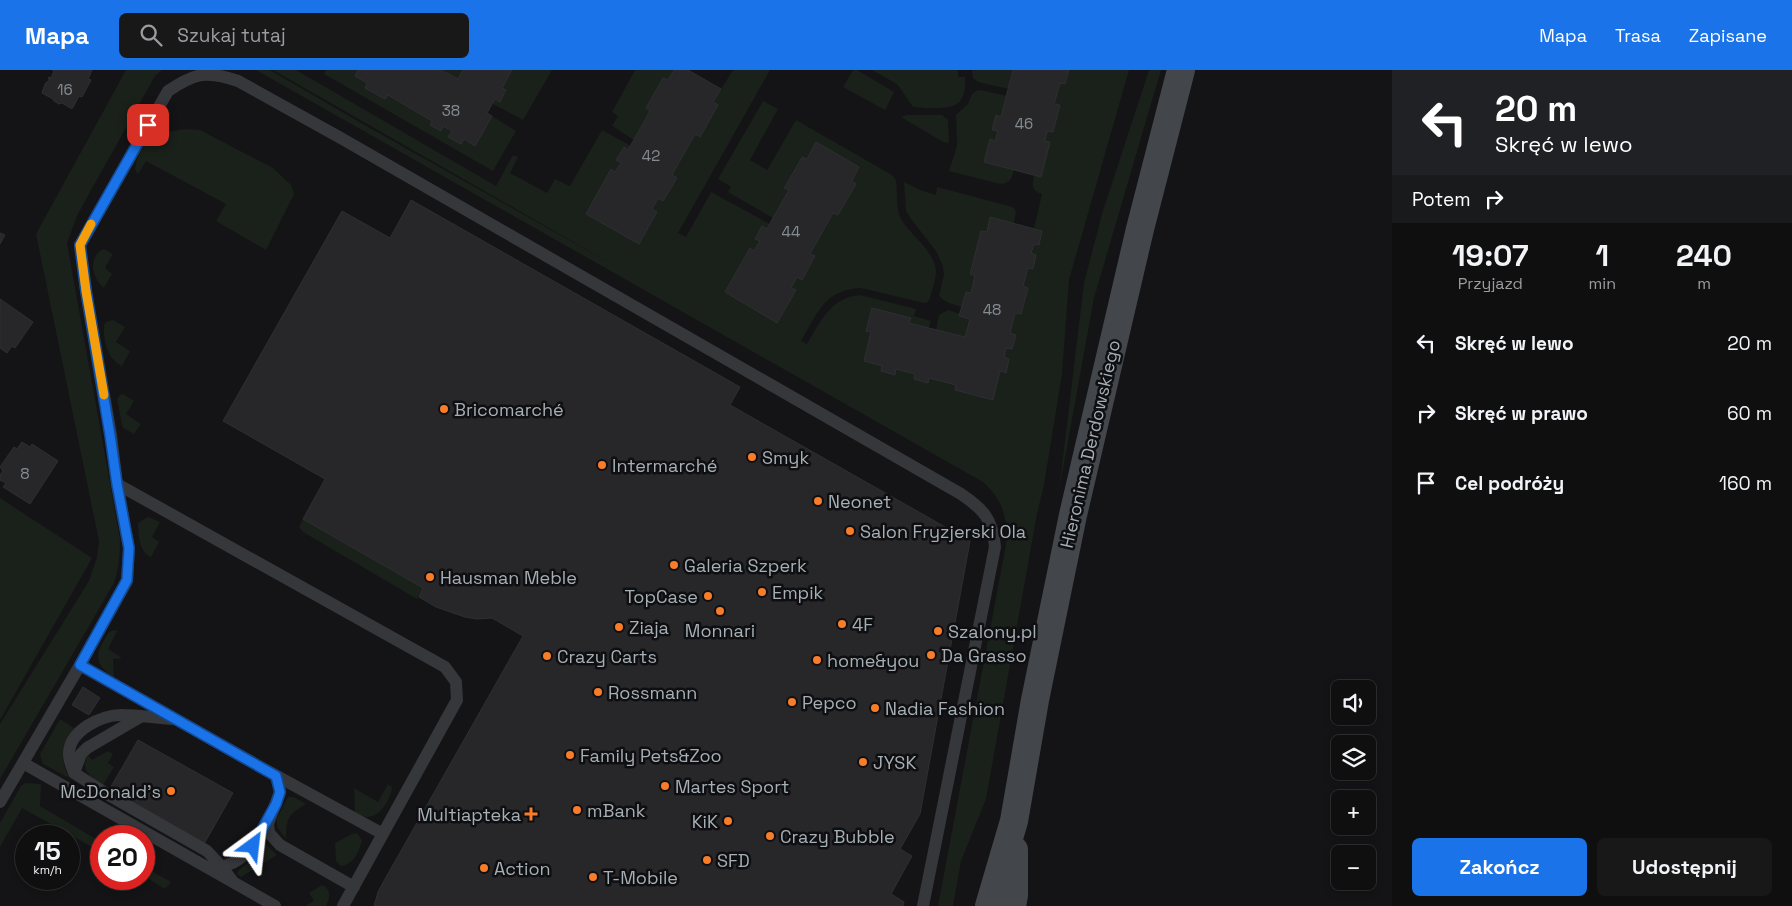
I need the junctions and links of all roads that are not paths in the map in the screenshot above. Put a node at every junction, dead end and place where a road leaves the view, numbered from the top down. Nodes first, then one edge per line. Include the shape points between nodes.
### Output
1 (1181, 70) edge
2 (117, 484) junction
3 (80, 665) junction
4 (175, 719) junction
5 (22, 763) junction
6 (276, 776) junction
7 (0, 802) edge
8 (270, 817) junction
9 (1014, 821) junction
10 (383, 834) junction
11 (200, 864) junction
12 (222, 867) junction
13 (234, 883) junction
14 (354, 887) junction
15 (275, 906) edge
16 (343, 906) edge
17 (923, 906) edge
18 (989, 906) edge
19 (1012, 906) edge

1 - 9 main road, Hieronima Derdowskiego via 1073,515
2 - 3 lane via 129,548 127,580
2 - 10 lane via 445,667 456,682 457,700
2 - 17 lane via 80,245 168,91 197,74 211,72 224,75 339,137 765,381 961,494 982,510 994,531 995,547
3 - 4 lane
3 - 5 lane
4 - 6 lane
4 - 12 lane via 122,715 98,721 72,741 69,755 74,773 207,851
5 - 7 lane
5 - 11 lane
6 - 8 lane via 280,792
6 - 10 lane
8 - 12 lane via 245,856
8 - 14 lane via 269,833 280,845
9 - 18 main road, Hieronima Derdowskiego
9 - 19 main road, Hieronima Derdowskiego
10 - 14 lane
11 - 12 lane
11 - 13 lane
12 - 13 lane
13 - 15 lane
14 - 16 lane

